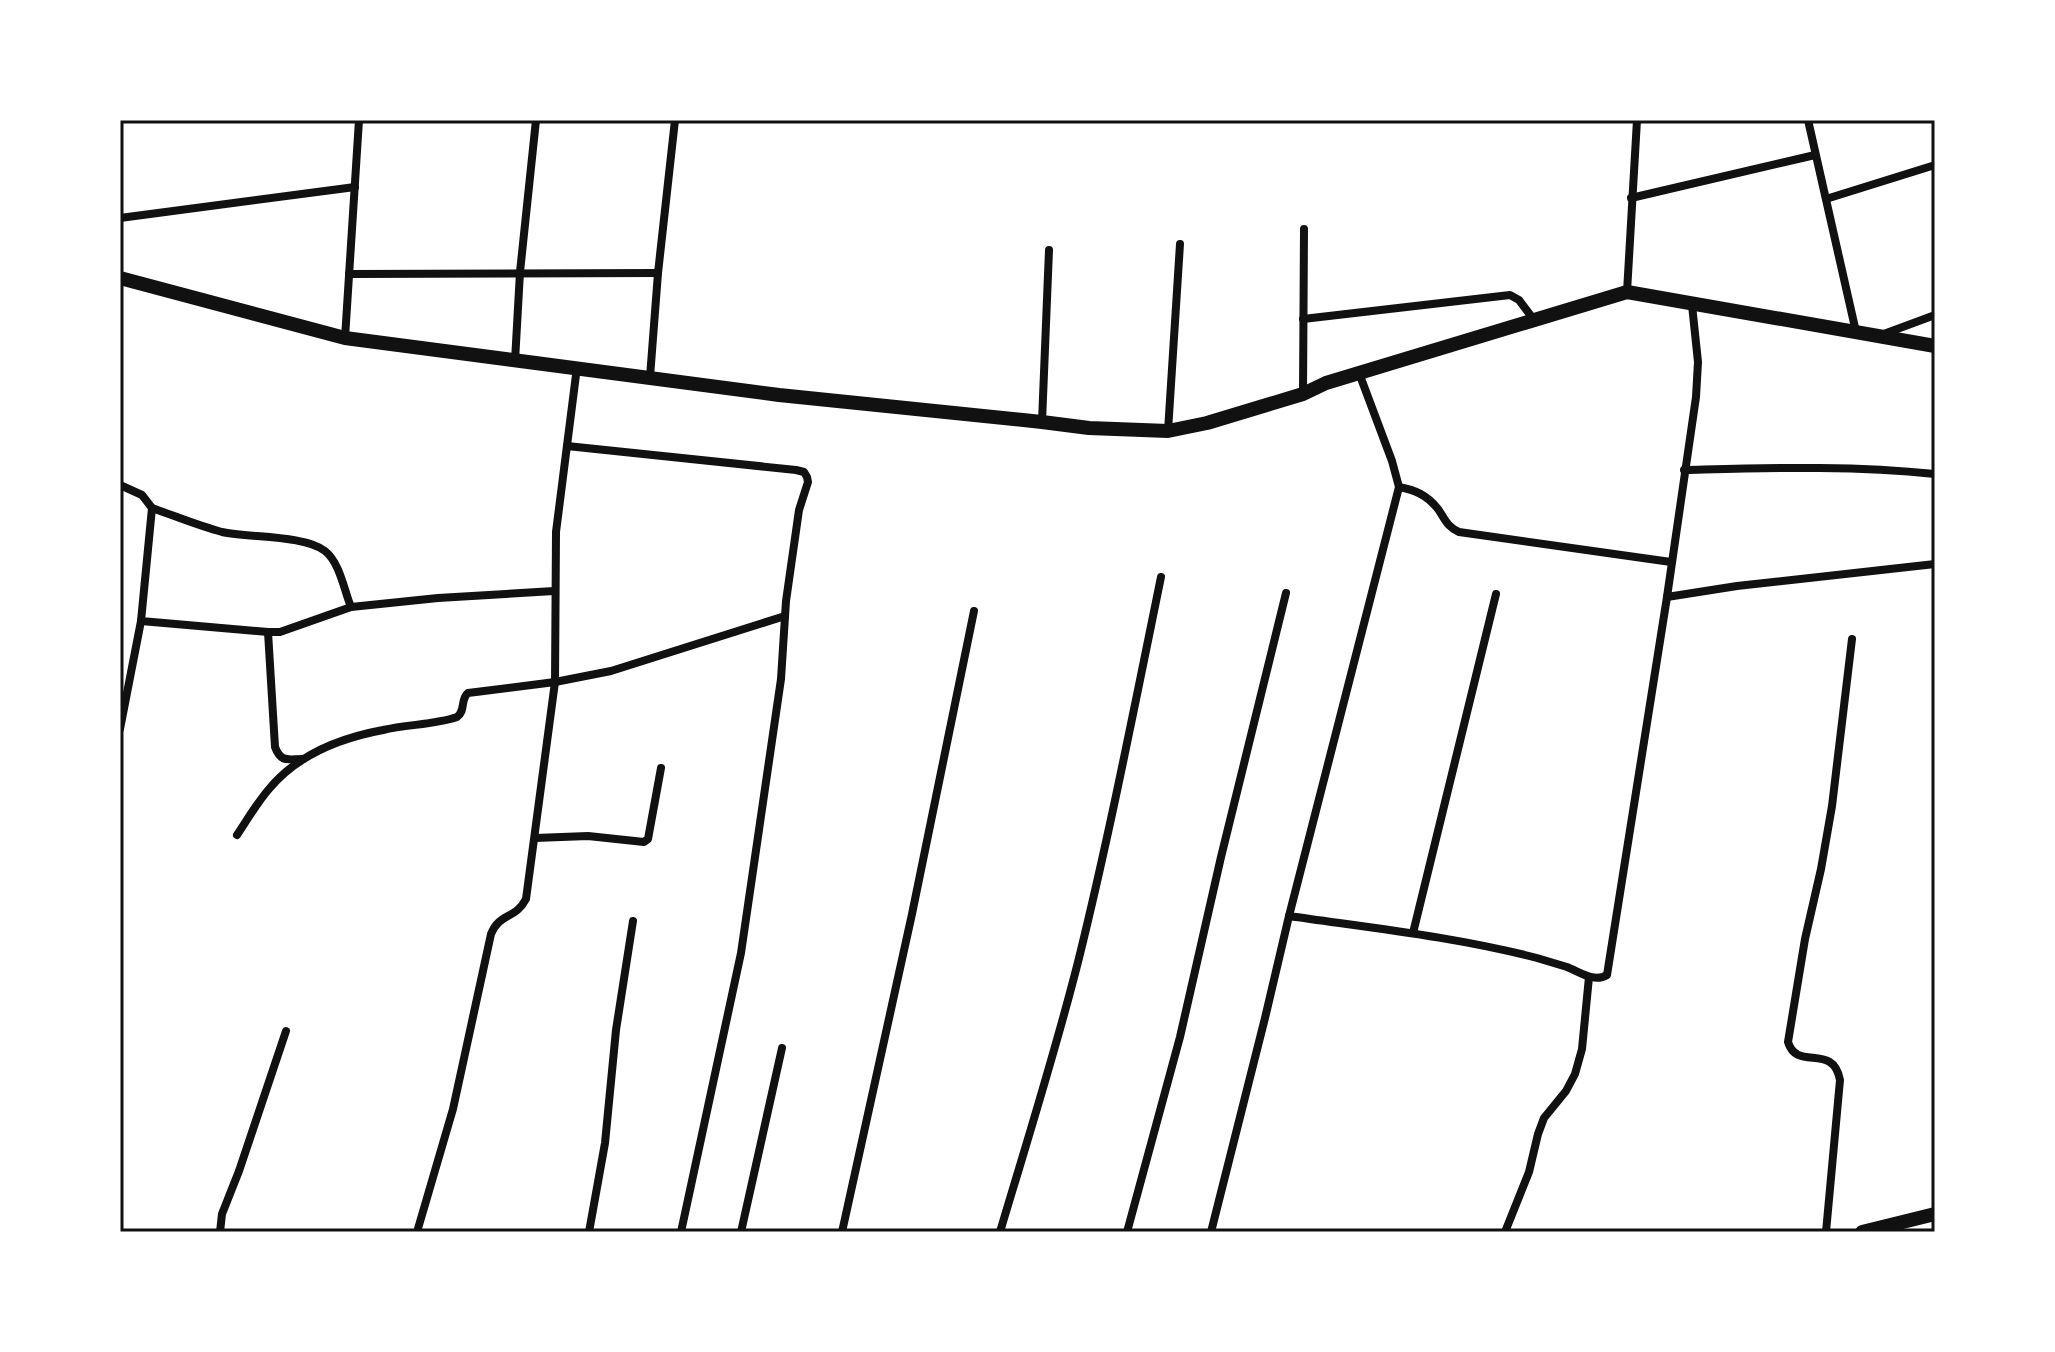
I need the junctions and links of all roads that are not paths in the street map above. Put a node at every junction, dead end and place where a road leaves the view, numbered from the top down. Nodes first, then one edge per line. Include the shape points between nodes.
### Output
1 (359, 120) edge
2 (536, 120) edge
3 (675, 120) edge
4 (1637, 120) edge
5 (1808, 120) edge
6 (1815, 155) junction
7 (1935, 165) edge
8 (355, 187) junction
9 (1631, 198) junction
10 (1826, 199) junction
11 (120, 218) edge
12 (1304, 229) dead end
13 (1180, 244) dead end
14 (1049, 250) dead end
15 (520, 272) junction
16 (658, 273) junction
17 (349, 274) junction
18 (120, 278) edge
19 (1627, 292) junction
20 (1692, 305) junction
21 (1935, 315) edge
22 (1303, 319) junction
23 (1534, 320) junction
24 (1856, 332) junction
25 (1881, 335) junction
26 (345, 338) junction
27 (1935, 346) edge
28 (515, 361) junction
29 (577, 367) junction
30 (1359, 373) junction
31 (650, 377) junction
32 (1303, 394) junction
33 (1042, 422) junction
34 (1168, 431) junction
35 (567, 446) junction
36 (1684, 470) junction
37 (1935, 474) edge
38 (120, 485) edge
39 (1399, 487) junction
40 (152, 508) junction
41 (1671, 562) junction
42 (1935, 564) edge
43 (1161, 577) dead end
44 (554, 591) junction
45 (1286, 593) dead end
46 (1496, 594) dead end
47 (1667, 597) junction
48 (351, 607) junction
49 (974, 611) dead end
50 (785, 616) junction
51 (141, 621) junction
52 (268, 632) junction
53 (1852, 639) dead end
54 (555, 682) junction
55 (120, 729) edge
56 (304, 759) junction
57 (661, 768) dead end
58 (237, 835) dead end
59 (535, 838) junction
60 (1289, 916) junction
61 (633, 921) dead end
62 (1413, 933) junction
63 (1589, 977) junction
64 (286, 1031) dead end
65 (782, 1048) dead end
66 (1935, 1214) edge
67 (220, 1232) edge
68 (417, 1232) edge
69 (589, 1232) edge
70 (681, 1232) edge
71 (741, 1232) edge
72 (842, 1232) edge
73 (1000, 1232) edge
74 (1127, 1232) edge
75 (1211, 1232) edge
76 (1505, 1232) edge
77 (1826, 1232) edge
78 (1862, 1232) edge

1 - 8 street
2 - 15 street
3 - 16 street
4 - 9 street
5 - 6 street
6 - 9 street
6 - 10 street
7 - 10 street
8 - 11 street
8 - 17 street
9 - 19 street
10 - 24 street
12 - 22 street
13 - 34 street
14 - 33 street
15 - 16 street
15 - 17 street
15 - 28 street
16 - 31 street
17 - 26 street
18 - 26 street
19 - 20 street
19 - 23 street
20 - 24 street
20 - 36 street via 1698,362
21 - 25 street
22 - 23 street via 1510,295
22 - 32 street
23 - 30 street
24 - 25 street
25 - 27 street
26 - 28 street
28 - 29 street
29 - 31 street
29 - 35 street
30 - 32 street
30 - 39 street
31 - 33 street
32 - 34 street
33 - 34 street
35 - 44 street
35 - 50 street via 804,472 808,482 799,510
36 - 37 street via 1815,467
36 - 41 street
38 - 40 street via 142,495
39 - 41 street via 1428,498 1448,526 1459,532
39 - 60 street
40 - 48 street via 218,531 317,546 335,563
40 - 51 street
41 - 47 street
42 - 47 street
43 - 73 street via 1079,957
44 - 48 street
44 - 54 street
45 - 74 street via 1180,1037
46 - 62 street
47 - 63 street via 1608,969 1604,977
48 - 52 street via 292,629
49 - 72 street
50 - 54 street via 611,671
50 - 70 street via 781,679 741,953
51 - 52 street
51 - 55 street
52 - 56 street via 275,747 282,759
53 - 77 street via 1832,806 1788,1042 1799,1056 1834,1064 1840,1080
54 - 56 street via 468,693 457,717 352,737
54 - 59 street
56 - 58 street via 271,787
57 - 59 street via 644,842
59 - 68 street via 526,899 516,912 498,921 491,934 453,1109
60 - 62 street
60 - 75 street
61 - 69 street
62 - 63 street via 1536,958
63 - 76 street via 1575,1074 1544,1118
64 - 67 street
65 - 71 street
66 - 78 street

